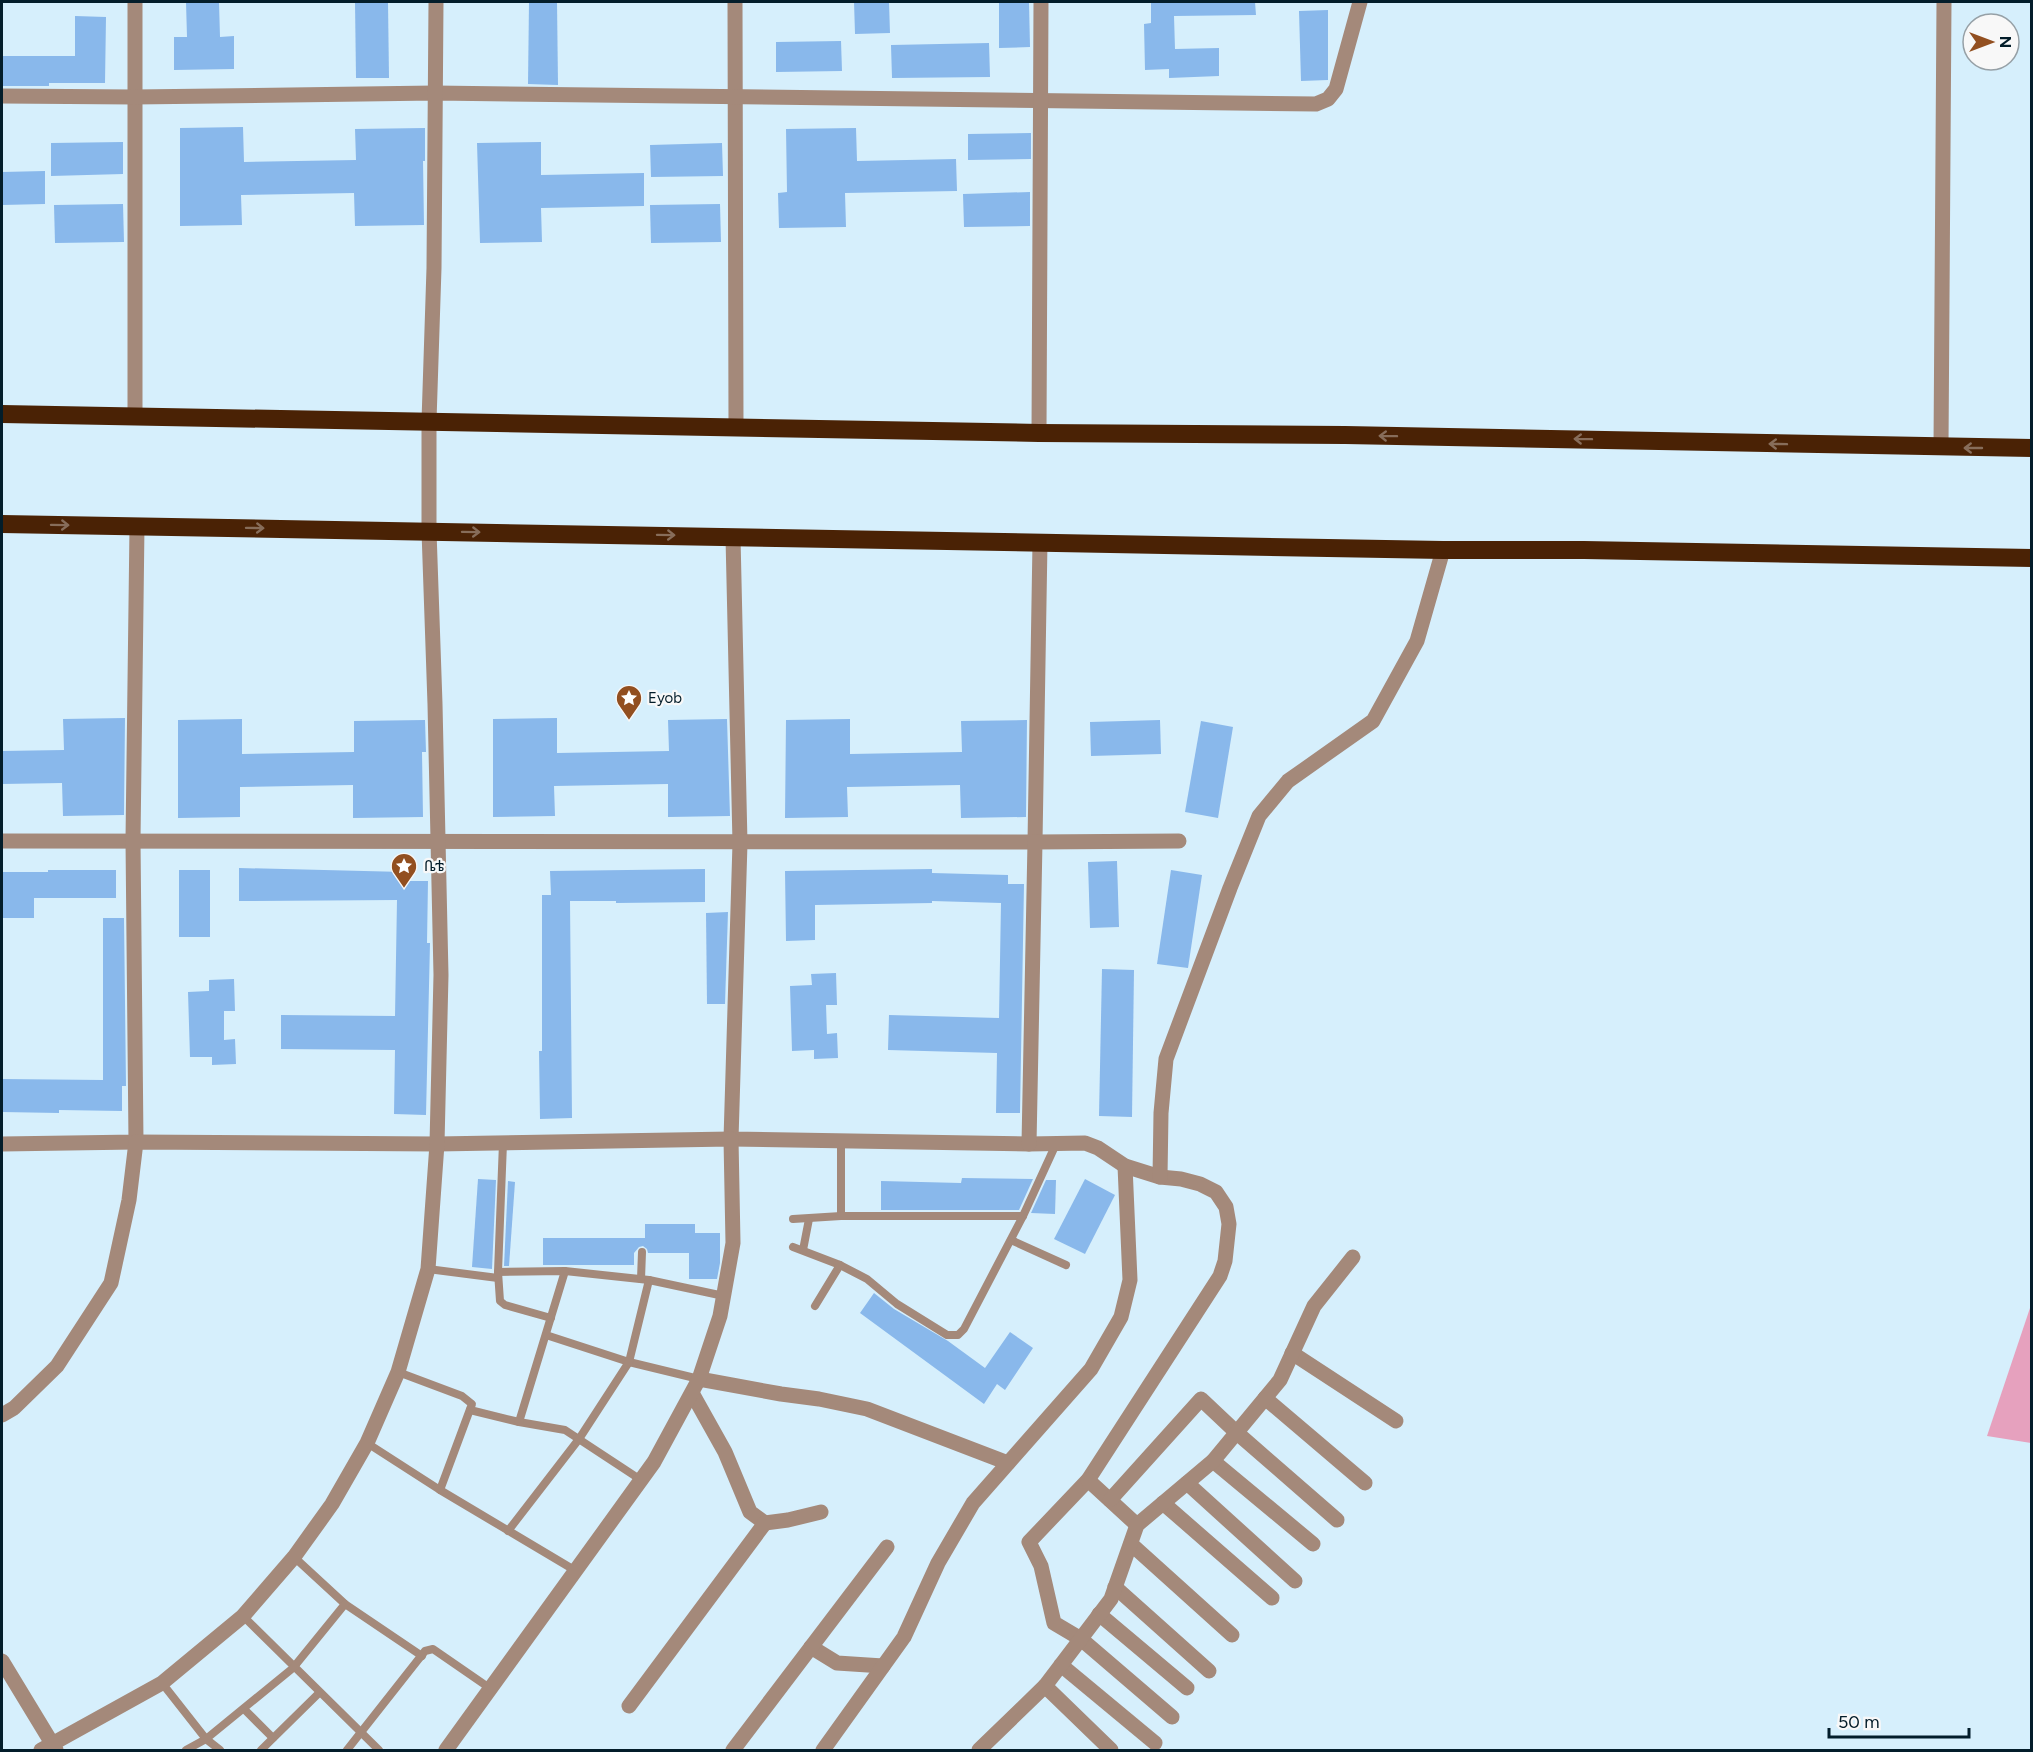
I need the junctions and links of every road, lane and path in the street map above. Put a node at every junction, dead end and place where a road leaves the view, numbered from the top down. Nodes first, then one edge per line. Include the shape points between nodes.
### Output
1 (135, 2) edge
2 (436, 2) edge
3 (735, 2) edge
4 (1041, 2) edge
5 (1360, 2) edge
6 (1944, 2) edge
7 (435, 93) junction
8 (2, 96) edge
9 (736, 96) junction
10 (134, 97) junction
11 (1041, 100) junction
12 (2, 414) edge
13 (135, 416) junction
14 (429, 421) junction
15 (736, 427) junction
16 (1039, 433) junction
17 (1941, 447) junction
18 (2031, 448) edge
19 (2, 524) edge
20 (137, 526) junction
21 (429, 531) junction
22 (733, 537) junction
23 (1040, 542) junction
24 (1443, 550) junction
25 (2031, 558) edge
26 (133, 840) junction
27 (2, 841) edge
28 (438, 841) junction
29 (1179, 841) dead end
30 (1035, 842) junction
31 (740, 843) junction
32 (731, 1139) junction
33 (841, 1141) junction
34 (136, 1142) junction
35 (502, 1143) junction
36 (2, 1144) edge
37 (437, 1144) junction
38 (1029, 1144) junction
39 (1056, 1144) junction
40 (1125, 1166) junction
41 (1160, 1177) junction
42 (842, 1216) junction
43 (1023, 1216) junction
44 (809, 1218) junction
45 (793, 1220) dead end
46 (1011, 1240) junction
47 (793, 1247) dead end
48 (803, 1250) junction
49 (642, 1252) dead end
50 (1353, 1257) dead end
51 (840, 1265) junction
52 (1066, 1265) dead end
53 (428, 1269) junction
54 (565, 1271) junction
55 (498, 1275) junction
56 (645, 1280) junction
57 (724, 1296) junction
58 (815, 1306) dead end
59 (551, 1318) junction
60 (546, 1335) junction
61 (1292, 1353) junction
62 (629, 1362) junction
63 (398, 1372) junction
64 (695, 1386) junction
65 (1265, 1398) junction
66 (470, 1410) junction
67 (2, 1415) edge
68 (1396, 1421) dead end
69 (519, 1422) junction
70 (1236, 1432) junction
71 (579, 1439) junction
72 (367, 1443) junction
73 (1213, 1461) junction
74 (1008, 1463) junction
75 (642, 1480) junction
76 (1088, 1480) junction
77 (1187, 1483) junction
78 (1365, 1484) dead end
79 (440, 1490) junction
80 (1110, 1500) junction
81 (1163, 1503) junction
82 (821, 1512) dead end
83 (1337, 1520) dead end
84 (765, 1523) junction
85 (1137, 1525) junction
86 (508, 1531) junction
87 (1131, 1544) junction
88 (1313, 1544) dead end
89 (887, 1547) dead end
90 (294, 1557) junction
91 (576, 1571) junction
92 (1295, 1581) dead end
93 (1115, 1587) junction
94 (1272, 1598) dead end
95 (345, 1604) junction
96 (1099, 1614) junction
97 (243, 1616) junction
98 (1232, 1635) dead end
99 (1081, 1639) junction
100 (812, 1647) junction
101 (422, 1656) junction
102 (2, 1661) edge
103 (1061, 1665) junction
104 (883, 1666) junction
105 (293, 1668) junction
106 (1209, 1671) dead end
107 (162, 1683) junction
108 (1045, 1686) junction
109 (1187, 1688) dead end
110 (491, 1689) junction
111 (319, 1693) junction
112 (629, 1706) dead end
113 (244, 1709) junction
114 (1172, 1717) dead end
115 (360, 1732) junction
116 (273, 1738) junction
117 (206, 1739) junction
118 (1155, 1743) dead end
119 (49, 1748) edge
120 (186, 1750) edge
121 (220, 1750) edge
122 (261, 1750) edge
123 (347, 1750) edge
124 (379, 1750) edge
125 (446, 1750) edge
126 (734, 1750) edge
127 (823, 1750) edge
128 (979, 1750) edge
129 (1111, 1750) edge

1 - 10 street
2 - 7 street
3 - 9 street
4 - 11 street
5 - 11 street via 1336,89 1328,99 1316,104
6 - 17 street
7 - 9 street
7 - 10 street
7 - 14 street
8 - 10 street
9 - 11 street
9 - 15 street
10 - 13 street
11 - 16 street
12 - 13 highway
13 - 14 highway
14 - 15 highway
14 - 21 street
15 - 16 highway
17 -> 16 highway
18 -> 17 highway
19 -> 20 highway
20 -> 21 highway
20 - 26 street
21 -> 22 highway
21 - 28 street
22 - 23 highway
22 - 31 street
23 - 24 highway
23 - 30 street
24 - 25 highway
24 - 41 street via 1417,641 1373,721 1287,781 1259,816 1166,1059
26 - 27 street
26 - 28 street
26 - 34 street
28 - 31 street
28 - 37 street via 441,975
29 - 30 street
30 - 31 street
30 - 38 street
31 - 32 street
32 - 33 street
32 - 35 street
32 - 57 street via 733,1243
33 - 38 street
33 - 42 lane
34 - 36 street
34 - 37 street
34 - 67 street via 129,1200 111,1283 57,1366
35 - 37 street
35 - 55 lane
37 - 53 street
38 - 39 street
39 - 40 street via 1085,1143
39 - 43 lane
40 - 41 street
40 - 74 street via 1130,1280 1121,1317 1091,1369
41 - 76 street via 1200,1184 1216,1192 1226,1207 1229,1224 1225,1261 1220,1276
42 - 43 lane
42 - 44 lane
43 - 46 lane
44 - 45 lane
44 - 48 lane
46 - 51 lane via 958,1335 947,1335
46 - 52 lane
47 - 48 lane
48 - 51 lane
49 - 56 lane
50 - 61 street via 1314,1306
51 - 58 lane
53 - 55 lane
53 - 63 street
54 - 55 lane
54 - 56 lane
54 - 59 lane
55 - 59 lane via 500,1301
56 - 57 lane
56 - 62 lane
57 - 64 street
59 - 60 lane
60 - 62 lane
60 - 69 lane
61 - 65 street via 1280,1380
61 - 68 street
62 - 64 lane
62 - 71 lane
63 - 66 lane via 462,1396 472,1404
63 - 72 street
64 - 74 street via 819,1398 867,1409
64 - 75 street
64 - 84 street via 750,1512
65 - 70 street
65 - 78 street
66 - 69 lane
66 - 79 lane
69 - 71 lane via 565,1430
70 - 73 street
70 - 80 street via 1201,1398
70 - 83 street
71 - 75 lane
71 - 86 lane
72 - 79 lane
72 - 90 street via 332,1504
73 - 77 street
73 - 88 street
74 - 104 street via 973,1503 938,1563 904,1637
75 - 91 street
76 - 80 street
76 - 99 street via 1029,1542 1041,1566 1054,1623
77 - 81 street
77 - 92 street
79 - 86 lane
80 - 85 street
81 - 85 street
81 - 94 street
82 - 84 street
84 - 112 street
85 - 87 street
86 - 91 lane
87 - 93 street
87 - 98 street
89 - 100 street
90 - 95 lane
90 - 97 street
91 - 110 street
93 - 96 street
93 - 106 street
95 - 101 lane
95 - 105 lane
96 - 99 street
96 - 109 street
97 - 105 lane
97 - 107 street
99 - 103 street
99 - 114 street
100 - 104 street via 837,1663
100 - 126 street
101 - 110 lane via 434,1649
101 - 115 lane
102 - 119 street
103 - 108 street
103 - 118 street
104 - 127 street
105 - 111 lane
105 - 113 lane
107 - 117 lane
107 - 119 street
108 - 128 street
108 - 129 street
110 - 125 street
111 - 115 lane
111 - 116 lane
113 - 116 lane
113 - 117 lane
115 - 123 lane
115 - 124 lane
116 - 122 lane
117 - 120 lane
117 - 121 lane

